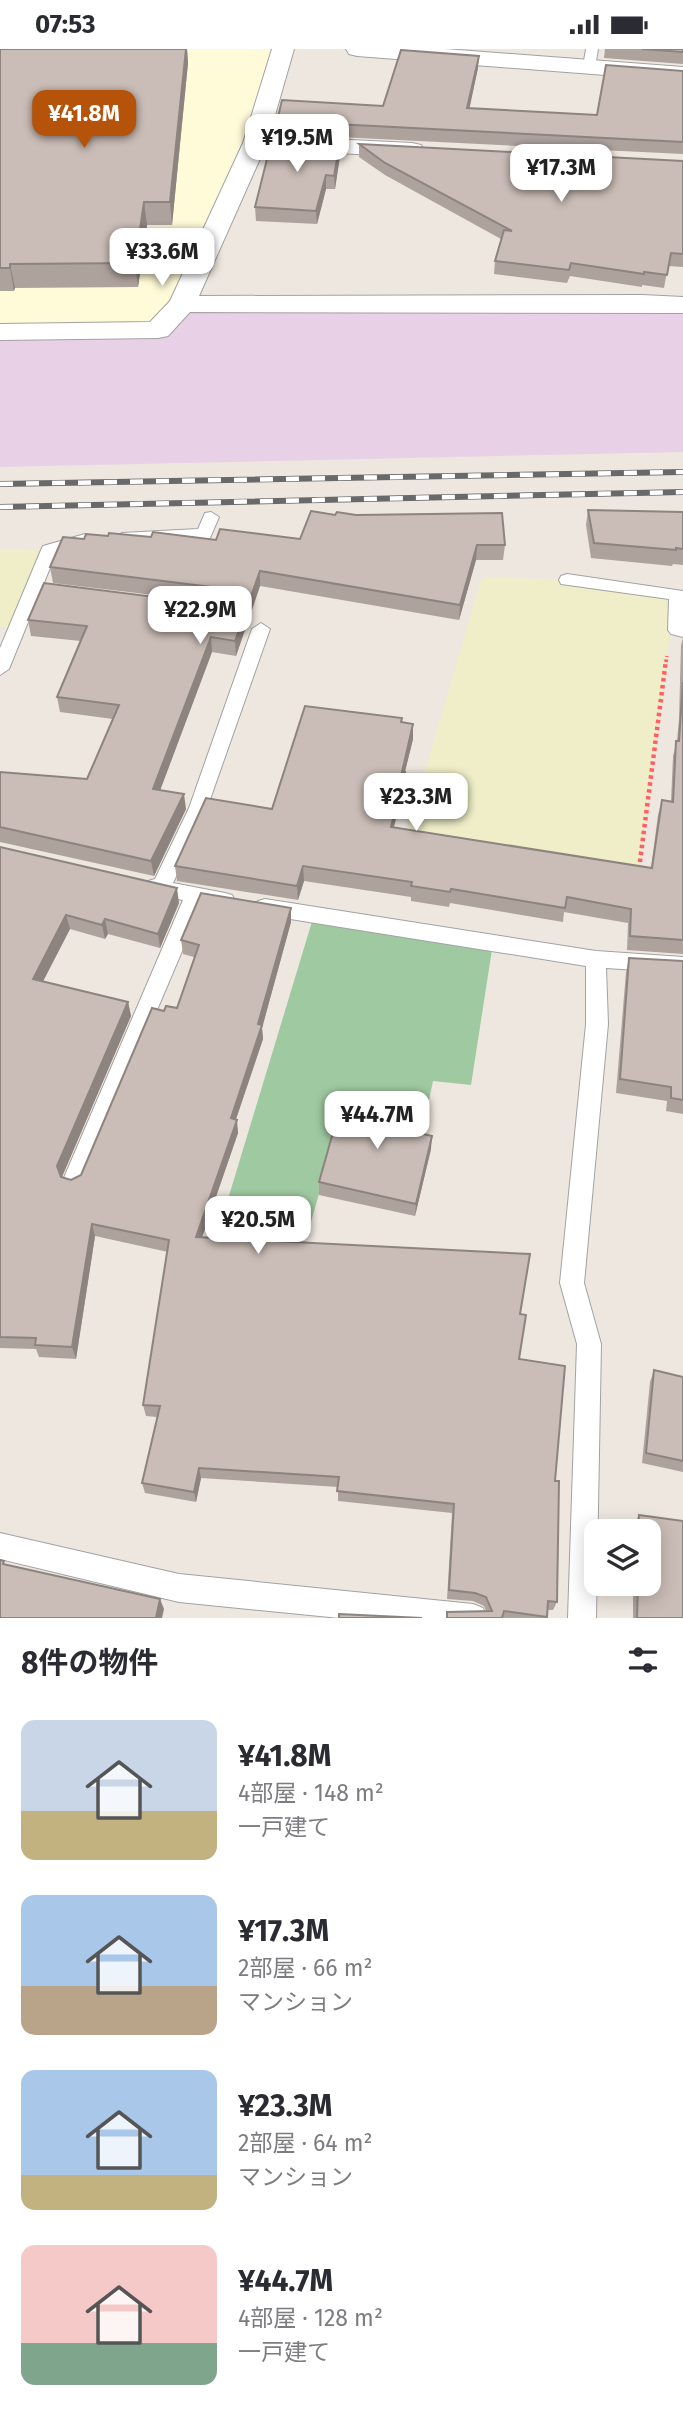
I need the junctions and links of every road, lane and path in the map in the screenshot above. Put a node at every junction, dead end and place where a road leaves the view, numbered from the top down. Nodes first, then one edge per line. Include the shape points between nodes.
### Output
1 (283, 49) edge
2 (357, 49) edge
3 (591, 58) edge
4 (683, 73) edge
5 (255, 143) junction
6 (434, 152) edge
7 (182, 304) junction
8 (683, 305) edge
9 (0, 332) edge
10 (211, 517) dead end
11 (567, 580) dead end
12 (261, 629) dead end
13 (680, 630) edge
14 (0, 669) edge
15 (638, 876) edge
16 (134, 882) edge
17 (161, 888) junction
18 (195, 896) junction
19 (596, 959) junction
20 (683, 965) edge
21 (75, 1180) edge
22 (0, 1546) edge
23 (473, 1618) edge
24 (582, 1618) edge

1 - 5 street
2 - 3 street
3 - 4 street
5 - 6 street
5 - 7 street
7 - 8 street via 286,309
7 - 9 street via 158,330
10 - 14 lane via 204,534 77,540 49,550 40,589
11 - 13 lane via 678,595
12 - 17 lane via 198,808
13 - 15 path via 669,641
16 - 17 lane
17 - 18 lane
18 - 19 lane
18 - 21 lane
19 - 20 lane
19 - 24 lane via 597,1024 572,1283 589,1344
22 - 23 lane via 179,1588

